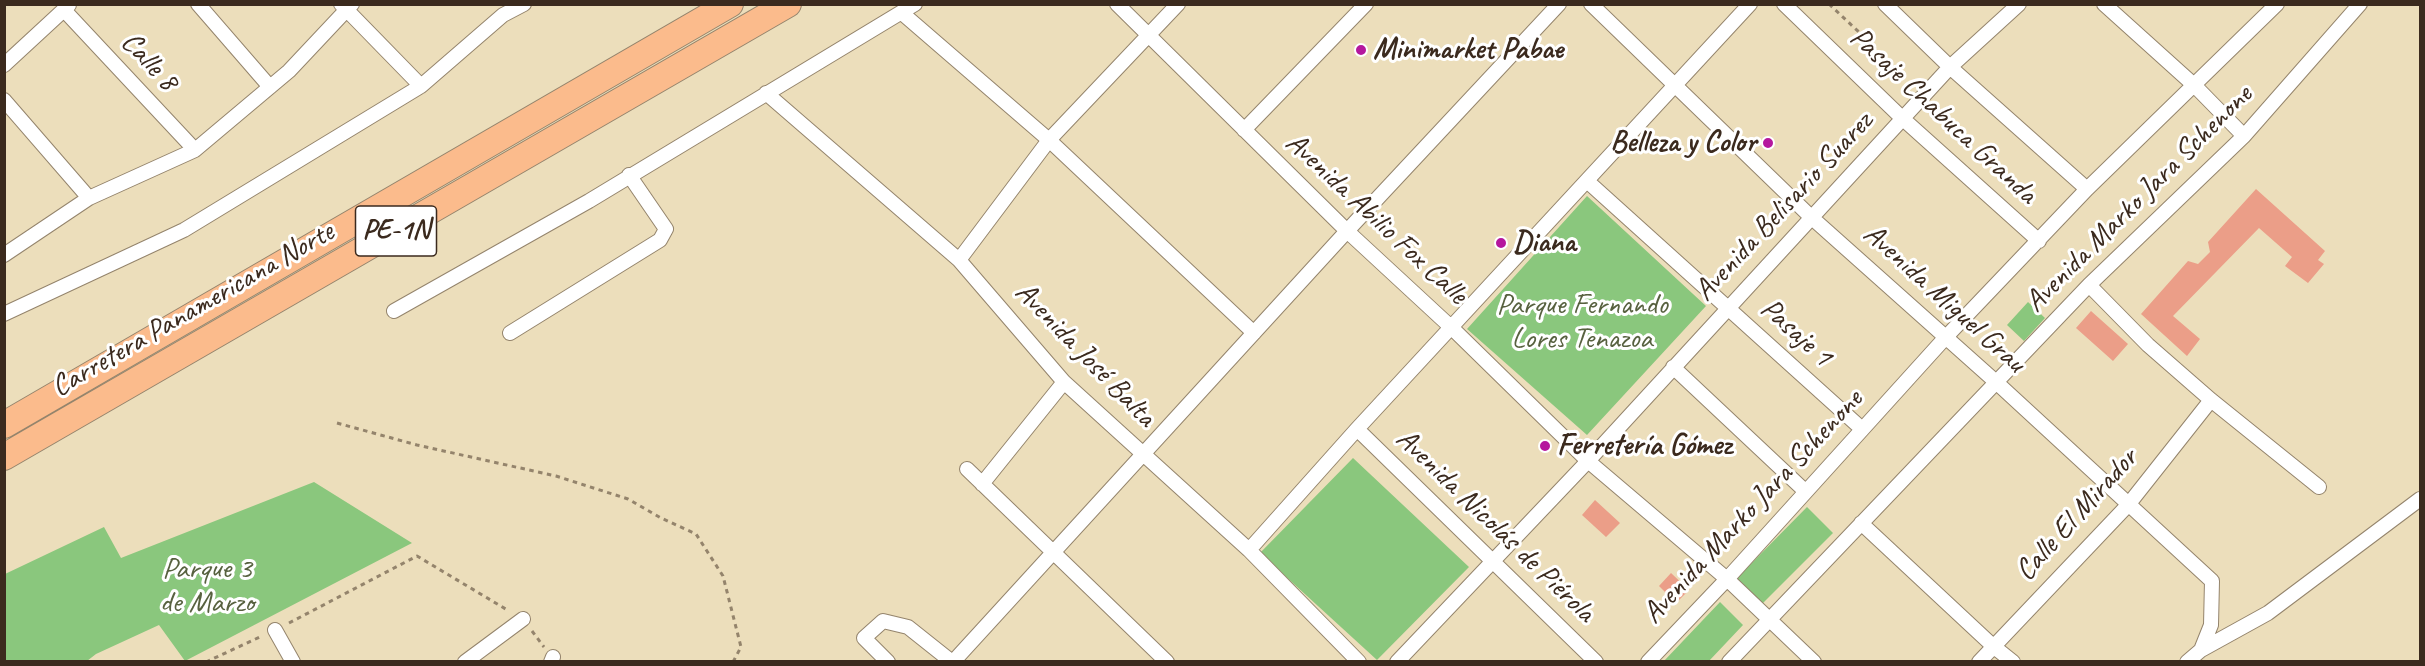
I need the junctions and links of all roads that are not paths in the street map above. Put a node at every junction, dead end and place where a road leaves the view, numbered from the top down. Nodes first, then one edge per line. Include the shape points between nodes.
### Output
1 (198, 4) edge
2 (524, 4) edge
3 (730, 4) edge
4 (788, 4) edge
5 (915, 4) edge
6 (1117, 4) edge
7 (1178, 4) edge
8 (1366, 4) edge
9 (1559, 4) edge
10 (1591, 4) edge
11 (1750, 4) edge
12 (1784, 4) edge
13 (1885, 4) edge
14 (2019, 4) edge
15 (2104, 4) edge
16 (2277, 4) edge
17 (2360, 4) edge
18 (346, 6) edge
19 (67, 7) edge
20 (902, 12) junction
21 (1148, 36) junction
22 (4, 65) edge
23 (1950, 67) junction
24 (421, 86) junction
25 (1675, 86) junction
26 (2195, 86) junction
27 (270, 87) junction
28 (766, 93) junction
29 (4, 100) edge
30 (1902, 118) junction
31 (1244, 130) junction
32 (2244, 135) junction
33 (1049, 140) junction
34 (195, 150) junction
35 (629, 175) junction
36 (1587, 181) junction
37 (2087, 189) junction
38 (89, 198) junction
39 (1811, 217) junction
40 (1347, 231) junction
41 (2038, 241) junction
42 (4, 255) edge
43 (959, 260) junction
44 (2089, 285) junction
45 (1727, 309) junction
46 (394, 311) dead end
47 (4, 314) edge
48 (1453, 328) junction
49 (510, 333) dead end
50 (1254, 333) junction
51 (1945, 338) junction
52 (1673, 367) junction
53 (1064, 382) junction
54 (1996, 382) junction
55 (2211, 400) junction
56 (4, 425) edge
57 (1357, 429) junction
58 (1862, 429) junction
59 (1143, 455) junction
60 (4, 457) edge
61 (1587, 461) junction
62 (967, 469) dead end
63 (982, 484) junction
64 (2319, 487) dead end
65 (1805, 491) junction
66 (2421, 499) edge
67 (2128, 505) junction
68 (1861, 523) junction
69 (1249, 550) junction
70 (1053, 552) junction
71 (1493, 560) junction
72 (1727, 579) junction
73 (523, 619) road end
74 (1769, 619) junction
75 (274, 630) road end
76 (1993, 646) junction
77 (2201, 650) junction
78 (293, 662) edge
79 (465, 662) edge
80 (888, 662) edge
81 (952, 662) edge
82 (1167, 662) edge
83 (1359, 662) edge
84 (1397, 662) edge
85 (1596, 662) edge
86 (1648, 662) edge
87 (1728, 662) edge
88 (1814, 662) edge
89 (1979, 662) edge
90 (2013, 662) edge
91 (2187, 662) edge

1 - 27 street
2 - 24 street via 503,15
3 - 56 highway, Carretera Panamericana Norte / PE-1N
4 - 60 highway, Carretera Panamericana Norte / PE-1N
5 - 20 street
6 - 21 street, Avenida Abilio Fox Calle
7 - 21 street
8 - 31 street
9 - 40 street
10 - 25 street, Avenida Miguel Grau
11 - 25 street
12 - 30 street, Pasaje Chabuca Granda
13 - 23 street
14 - 23 street, Avenida Belisario Suarez
15 - 26 street
16 - 26 street, Avenida Marko Jara Schenone
17 - 32 street, Avenida Marko Jara Schenone
18 - 24 street
18 - 27 street
19 - 22 street
19 - 34 street, Calle 8
20 - 28 street
20 - 33 street
21 - 31 street, Avenida Abilio Fox Calle
21 - 33 street
23 - 30 street, Avenida Belisario Suarez
23 - 37 street
24 - 47 street via 184,230
25 - 36 street
25 - 39 street, Avenida Miguel Grau
26 - 32 street
26 - 37 street, Avenida Marko Jara Schenone
27 - 34 street
28 - 35 street
28 - 43 street, Avenida José Balta
29 - 38 street
30 - 39 street, Avenida Belisario Suarez
30 - 41 street, Pasaje Chabuca Granda
31 - 40 street, Avenida Abilio Fox Calle
32 - 44 street, Avenida Marko Jara Schenone
33 - 43 street
33 - 50 street
34 - 38 street
35 - 46 street
35 - 49 street via 666,229 660,240
36 - 45 street, Pasaje 1
36 - 48 street
37 - 41 street, Avenida Marko Jara Schenone
38 - 42 street
39 - 45 street, Avenida Belisario Suarez
39 - 51 street, Avenida Miguel Grau
40 - 48 street, Avenida Abilio Fox Calle
40 - 50 street
41 - 51 street, Avenida Marko Jara Schenone
43 - 53 street, Avenida José Balta
44 - 54 street, Avenida Marko Jara Schenone
44 - 55 street via 2148,345
45 - 52 street, Avenida Belisario Suarez
45 - 58 street, Pasaje 1
48 - 57 street
48 - 61 street, Avenida Abilio Fox Calle
50 - 59 street
51 - 54 street, Avenida Miguel Grau
51 - 58 street, Avenida Marko Jara Schenone
52 - 61 street, Avenida Belisario Suarez
52 - 65 street
53 - 59 street, Avenida José Balta
53 - 63 street
54 - 67 street, Avenida Miguel Grau
54 - 68 street, Avenida Marko Jara Schenone
55 - 64 street
55 - 67 street, Calle El Mirador
57 - 69 street
57 - 71 street, Avenida Nicolás de Piérola
58 - 65 street, Avenida Marko Jara Schenone
59 - 69 street, Avenida José Balta
59 - 70 street
61 - 71 street, Avenida Belisario Suarez
61 - 72 street, Avenida Abilio Fox Calle
62 - 63 street
63 - 70 street
65 - 72 street, Avenida Marko Jara Schenone
66 - 77 street via 2268,612
67 - 76 street, Calle El Mirador
67 - 77 street, Avenida Miguel Grau via 2212,581 2211,625
68 - 74 street, Avenida Marko Jara Schenone
68 - 76 street
69 - 83 street, Avenida José Balta
70 - 81 street
70 - 82 street
71 - 84 street, Avenida Belisario Suarez
71 - 85 street, Avenida Nicolás de Piérola
72 - 74 street, Avenida Abilio Fox Calle
72 - 86 street, Avenida Marko Jara Schenone
73 - 79 street
74 - 87 street, Avenida Marko Jara Schenone
74 - 88 street, Avenida Abilio Fox Calle
75 - 78 street
76 - 89 street, Calle El Mirador
76 - 90 street
77 - 91 street
80 - 81 street via 864,638 883,621 908,627

